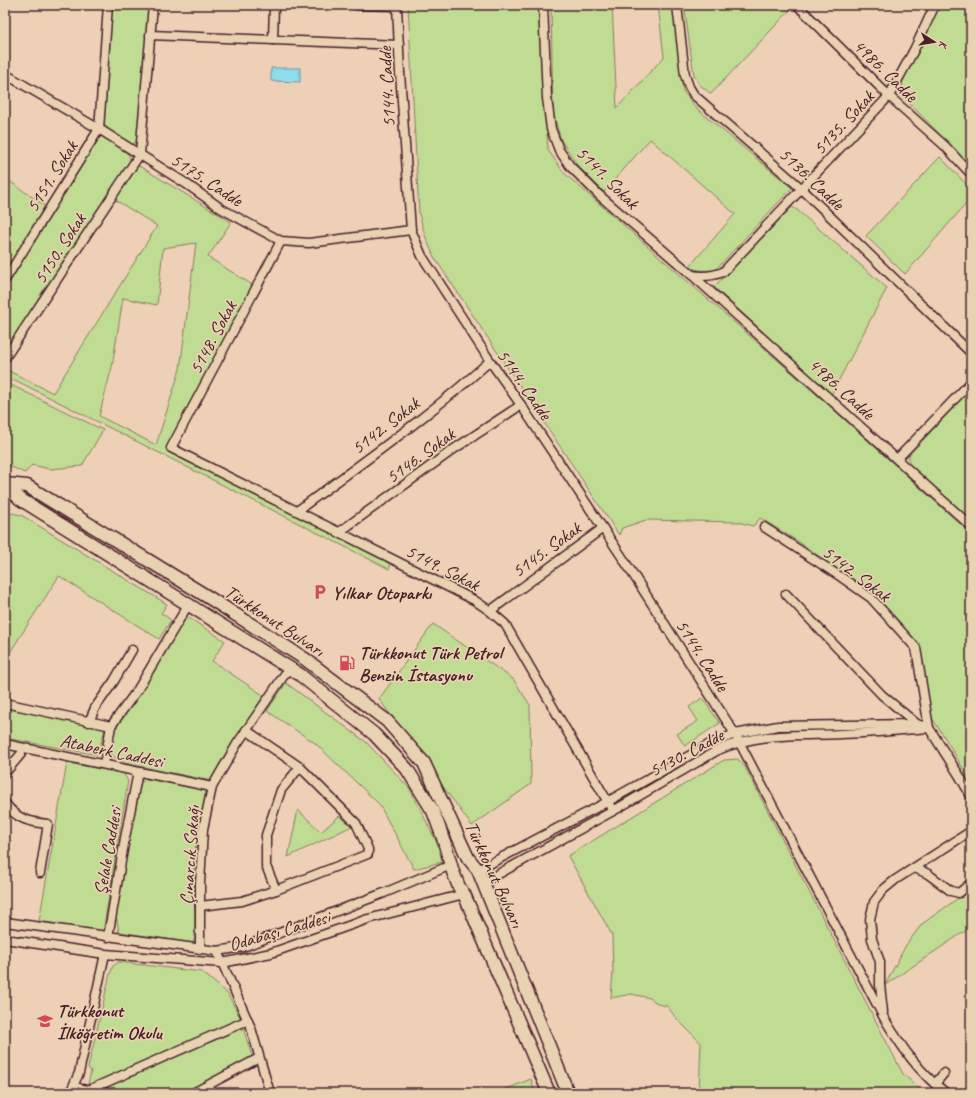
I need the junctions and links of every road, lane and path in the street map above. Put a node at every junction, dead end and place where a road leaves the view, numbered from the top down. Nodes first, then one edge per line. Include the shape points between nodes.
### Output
1 (108, 5) edge
2 (153, 5) edge
3 (274, 5) edge
4 (357, 5) edge
5 (543, 5) edge
6 (678, 5) edge
7 (797, 5) edge
8 (935, 5) edge
9 (397, 6) edge
10 (150, 35) junction
11 (273, 40) junction
12 (399, 45) junction
13 (5, 74) edge
14 (889, 96) junction
15 (99, 129) junction
16 (140, 154) junction
17 (971, 174) edge
18 (802, 189) junction
19 (411, 230) junction
20 (281, 241) junction
21 (692, 275) junction
22 (5, 280) edge
23 (971, 353) edge
24 (5, 358) edge
25 (490, 361) junction
26 (971, 382) edge
27 (521, 405) junction
28 (171, 448) joint
29 (897, 459) junction
30 (5, 485) edge
31 (297, 511) junction
32 (971, 526) edge
33 (764, 527) dead end
34 (603, 528) junction
35 (338, 533) junction
36 (786, 594) dead end
37 (188, 605) junction
38 (490, 611) junction
39 (132, 650) dead end
40 (289, 668) junction
41 (5, 703) edge
42 (89, 722) junction
43 (917, 724) junction
44 (111, 726) junction
45 (929, 728) junction
46 (246, 730) junction
47 (735, 734) junction
48 (739, 742) junction
49 (5, 744) edge
50 (21, 754) dead end
51 (104, 764) junction
52 (300, 767) junction
53 (138, 772) junction
54 (5, 773) edge
55 (212, 787) junction
56 (971, 796) edge
57 (607, 802) junction
58 (5, 803) edge
59 (613, 810) junction
60 (971, 831) edge
61 (468, 858) junction
62 (451, 865) junction
63 (914, 868) junction
64 (478, 870) junction
65 (40, 873) dead end
66 (482, 883) junction
67 (971, 883) edge
68 (276, 890) junction
69 (464, 894) junction
70 (200, 906) junction
71 (5, 922) edge
72 (108, 937) junction
73 (5, 939) edge
74 (200, 949) junction
75 (217, 951) junction
76 (105, 954) junction
77 (222, 963) junction
78 (884, 1018) junction
79 (248, 1020) junction
80 (259, 1058) junction
81 (944, 1073) dead end
82 (935, 1084) junction
83 (72, 1090) edge
84 (193, 1093) edge
85 (270, 1093) edge
86 (549, 1093) edge
87 (568, 1093) edge
88 (946, 1093) edge

1 - 15 street
2 - 10 street
3 - 11 street
4 - 9 street
5 - 21 street, 5141. Sokak via 547,98 551,129 559,150 570,166 599,195
6 - 18 street, 5136. Cadde via 688,87
7 - 14 street, 4986. Cadde
8 - 14 street, 5135. Sokak
9 - 12 street, 5144. Cadde
10 - 11 street
10 - 16 street
11 - 12 street
12 - 19 street, 5144. Cadde
13 - 15 street, 5175. Cadde
14 - 17 street, 4986. Cadde via 945,146
14 - 18 street, 5135. Sokak
15 - 16 street, 5175. Cadde
15 - 22 street, 5151. Sokak
16 - 20 street, 5175. Cadde via 222,209
16 - 24 street, 5150. Sokak
18 - 21 street, 5135. Sokak via 723,272 700,277
18 - 23 street, 5136. Cadde
19 - 20 street, 5175. Cadde via 310,243
19 - 25 street, 5144. Cadde via 422,256
20 - 28 street, 5148. Sokak
21 - 29 street, 4986. Cadde
25 - 27 street, 5144. Cadde
25 - 31 street, 5142. Sokak via 412,426
26 - 29 street
27 - 34 street, 5144. Cadde
27 - 35 street, 5146. Sokak via 454,449
28 - 31 street, 5149. Sokak
29 - 32 street, 4986. Cadde
30 - 37 street, Türkkonut Bulvarı via 20,499
30 - 61 street, Türkkonut Bulvarı via 26,486 208,598 305,659 387,721 424,763
31 - 35 street, 5149. Sokak
33 - 45 street, 5142. Sokak via 871,598 916,648
34 - 38 street, 5145. Sokak
34 - 47 street, 5144. Cadde
35 - 38 street, 5149. Sokak via 474,600
36 - 43 street via 882,695
37 - 40 street, Türkkonut Bulvarı
37 - 44 street via 138,689
38 - 57 street, 5149. Sokak via 505,624
39 - 42 street via 95,708
40 - 46 street, Çınarcık Sokağı
40 - 62 street, Türkkonut Bulvarı via 374,734 407,769 433,811
41 - 42 street
42 - 44 street
43 - 45 street
43 - 47 street, 5130. Cadde via 778,726
44 - 51 street
45 - 48 street, 5130. Cadde via 766,736
45 - 56 street
46 - 52 street
46 - 55 street, Çınarcık Sokağı
47 - 48 street, 5144. Cadde
47 - 57 street, 5130. Cadde via 710,744
48 - 59 street, 5130. Cadde via 718,750
48 - 78 street, 5144. Cadde
49 - 51 street, Ataberk Caddesi
50 - 54 street
51 - 53 street, Ataberk Caddesi
52 - 68 street via 280,790 266,835 266,866
52 - 68 street via 356,823 368,854
53 - 55 street, Ataberk Caddesi
53 - 72 street, Şelale Caddesi
55 - 70 street, Çınarcık Sokağı via 203,829
57 - 59 street, 5149. Sokak
57 - 64 street, 5130. Cadde
58 - 65 street via 10,810 29,822 48,824
59 - 66 street, 5130. Cadde
60 - 63 street
61 - 62 street
61 - 64 street, Türkkonut Bulvarı
62 - 69 street, Türkkonut Bulvarı
62 - 75 street, Odabaşı Caddesi via 243,947
63 - 67 street via 928,874 951,891 959,893
63 - 78 street via 883,890 874,902 870,919 872,939 880,962
64 - 66 street, Türkkonut Bulvarı
66 - 69 street
66 - 87 street, Türkkonut Bulvarı
68 - 70 street via 242,901
69 - 77 street, Odabaşı Caddesi via 368,919 271,953
69 - 86 street, Türkkonut Bulvarı
70 - 74 street, Çınarcık Sokağı
71 - 72 street, Odabaşı Caddesi
72 - 74 street, Odabaşı Caddesi
73 - 76 street, Odabaşı Caddesi
74 - 75 street, Odabaşı Caddesi
75 - 77 street
76 - 77 street, Odabaşı Caddesi
76 - 83 street via 79,1073
77 - 79 street
78 - 82 street, 5144. Cadde via 910,1059
79 - 80 street
79 - 83 street via 91,1089
80 - 84 street
80 - 85 street
81 - 82 street
82 - 88 street, 5144. Cadde

